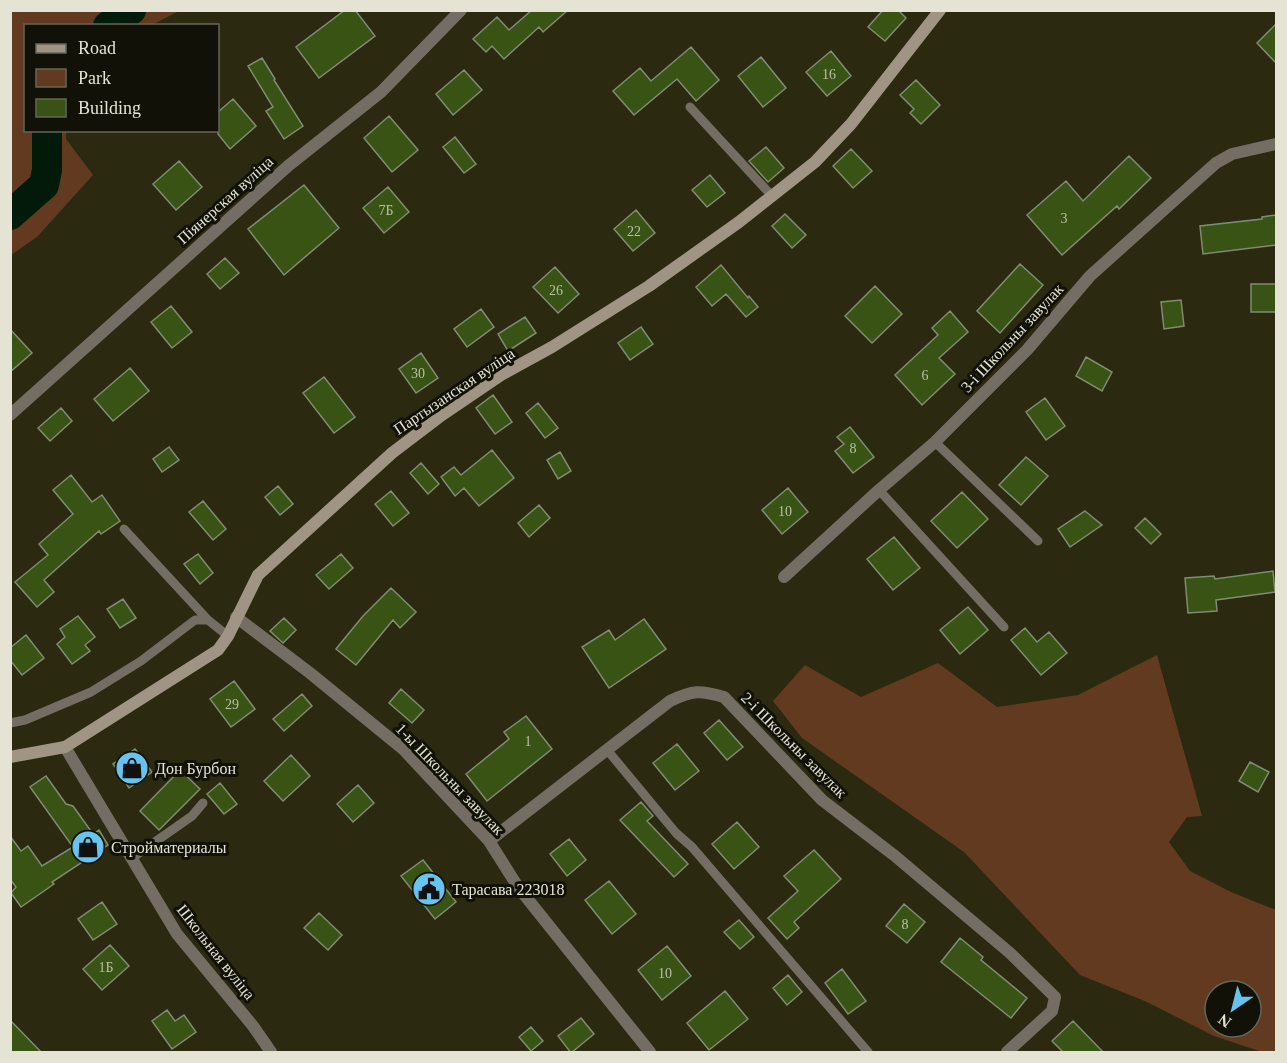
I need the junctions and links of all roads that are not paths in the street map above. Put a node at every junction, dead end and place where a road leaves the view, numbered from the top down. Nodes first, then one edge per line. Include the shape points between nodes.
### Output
1 (461, 10) edge
2 (940, 10) edge
3 (690, 107) dead end
4 (1276, 144) edge
5 (772, 196) junction
6 (10, 415) edge
7 (935, 442) junction
8 (879, 490) junction
9 (124, 529) dead end
10 (1038, 540) dead end
11 (784, 577) dead end
12 (236, 617) junction
13 (208, 620) junction
14 (1004, 627) dead end
15 (228, 636) junction
16 (10, 723) edge
17 (65, 747) junction
18 (608, 751) junction
19 (10, 757) edge
20 (203, 803) dead end
21 (489, 841) junction
22 (132, 858) junction
23 (271, 1053) edge
24 (650, 1053) edge
25 (868, 1053) edge
26 (1006, 1053) edge

1 - 6 street, Піянерская вуліца via 381,92 288,166
2 - 5 street, Партызанская вуліца via 851,124 815,162
3 - 5 lane
4 - 7 street, 3-і Школьны завулак via 1232,153 1216,163 1090,276 1027,350
5 - 12 street, Партызанская вуліца via 649,286 501,375 392,453 258,575
7 - 8 street, 3-і Школьны завулак
7 - 10 lane
8 - 11 street, 3-і Школьны завулак
8 - 14 lane
9 - 13 lane
12 - 15 street, Партызанская вуліца
12 - 21 street, 1-ы Школьны завулак via 403,749
13 - 15 lane
13 - 16 lane via 195,620 91,692
15 - 17 street, Партызанская вуліца via 218,650 194,667
17 - 19 street, Партызанская вуліца
17 - 22 street, Школьная вуліца
18 - 21 street, 2-і Школьны завулак
18 - 25 lane
18 - 26 street, 2-і Школьны завулак via 670,701 687,693 702,691 724,697 822,800 1010,953 1055,997 1052,1011
20 - 22 lane via 192,816
21 - 24 street, 1-ы Школьны завулак via 518,886
22 - 23 street, Школьная вуліца via 177,934 254,1026

